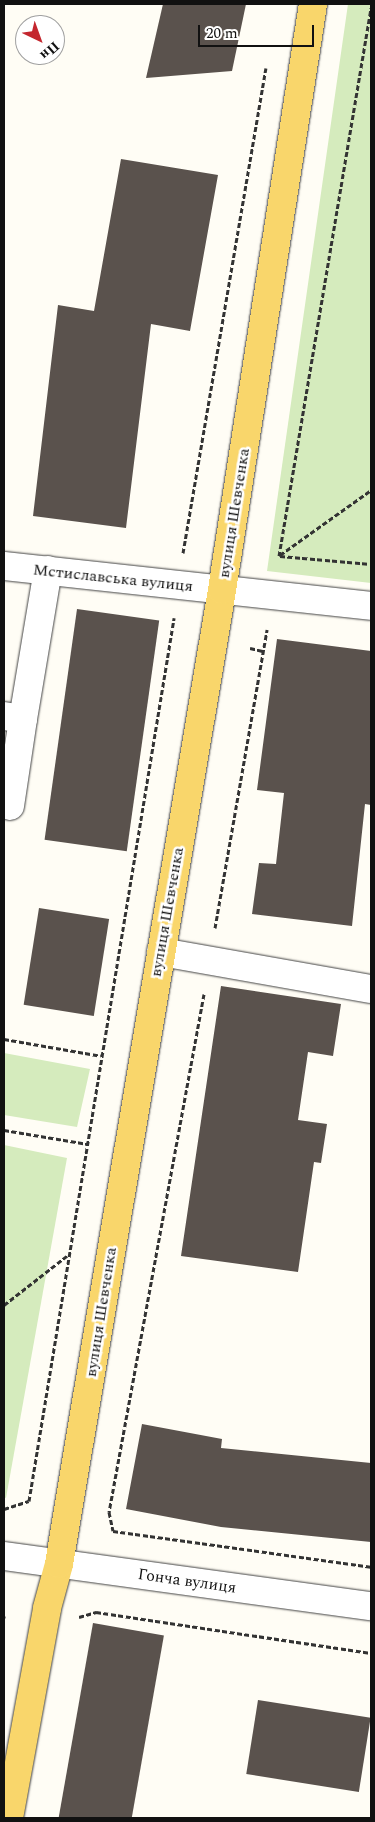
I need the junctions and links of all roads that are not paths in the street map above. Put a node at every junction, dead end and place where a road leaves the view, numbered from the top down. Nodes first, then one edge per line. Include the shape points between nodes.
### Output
1 (313, 4) edge
2 (4, 566) edge
3 (48, 570) junction
4 (222, 590) junction
5 (371, 606) edge
6 (13, 718) edge
7 (10, 806) dead end
8 (160, 952) junction
9 (371, 989) edge
10 (4, 1556) edge
11 (58, 1564) junction
12 (371, 1606) edge
13 (9, 1818) edge

1 - 4 main road, вулиця Шевченка
2 - 3 street, Мстиславська вулиця
3 - 4 street, Мстиславська вулиця
3 - 6 street
4 - 5 street, Мстиславська вулиця
4 - 8 main road, вулиця Шевченка
6 - 7 street
8 - 9 street
8 - 11 main road, вулиця Шевченка
10 - 11 street, Гонча вулиця
11 - 12 street, Гонча вулиця
11 - 13 main road, вулиця Шевченка

